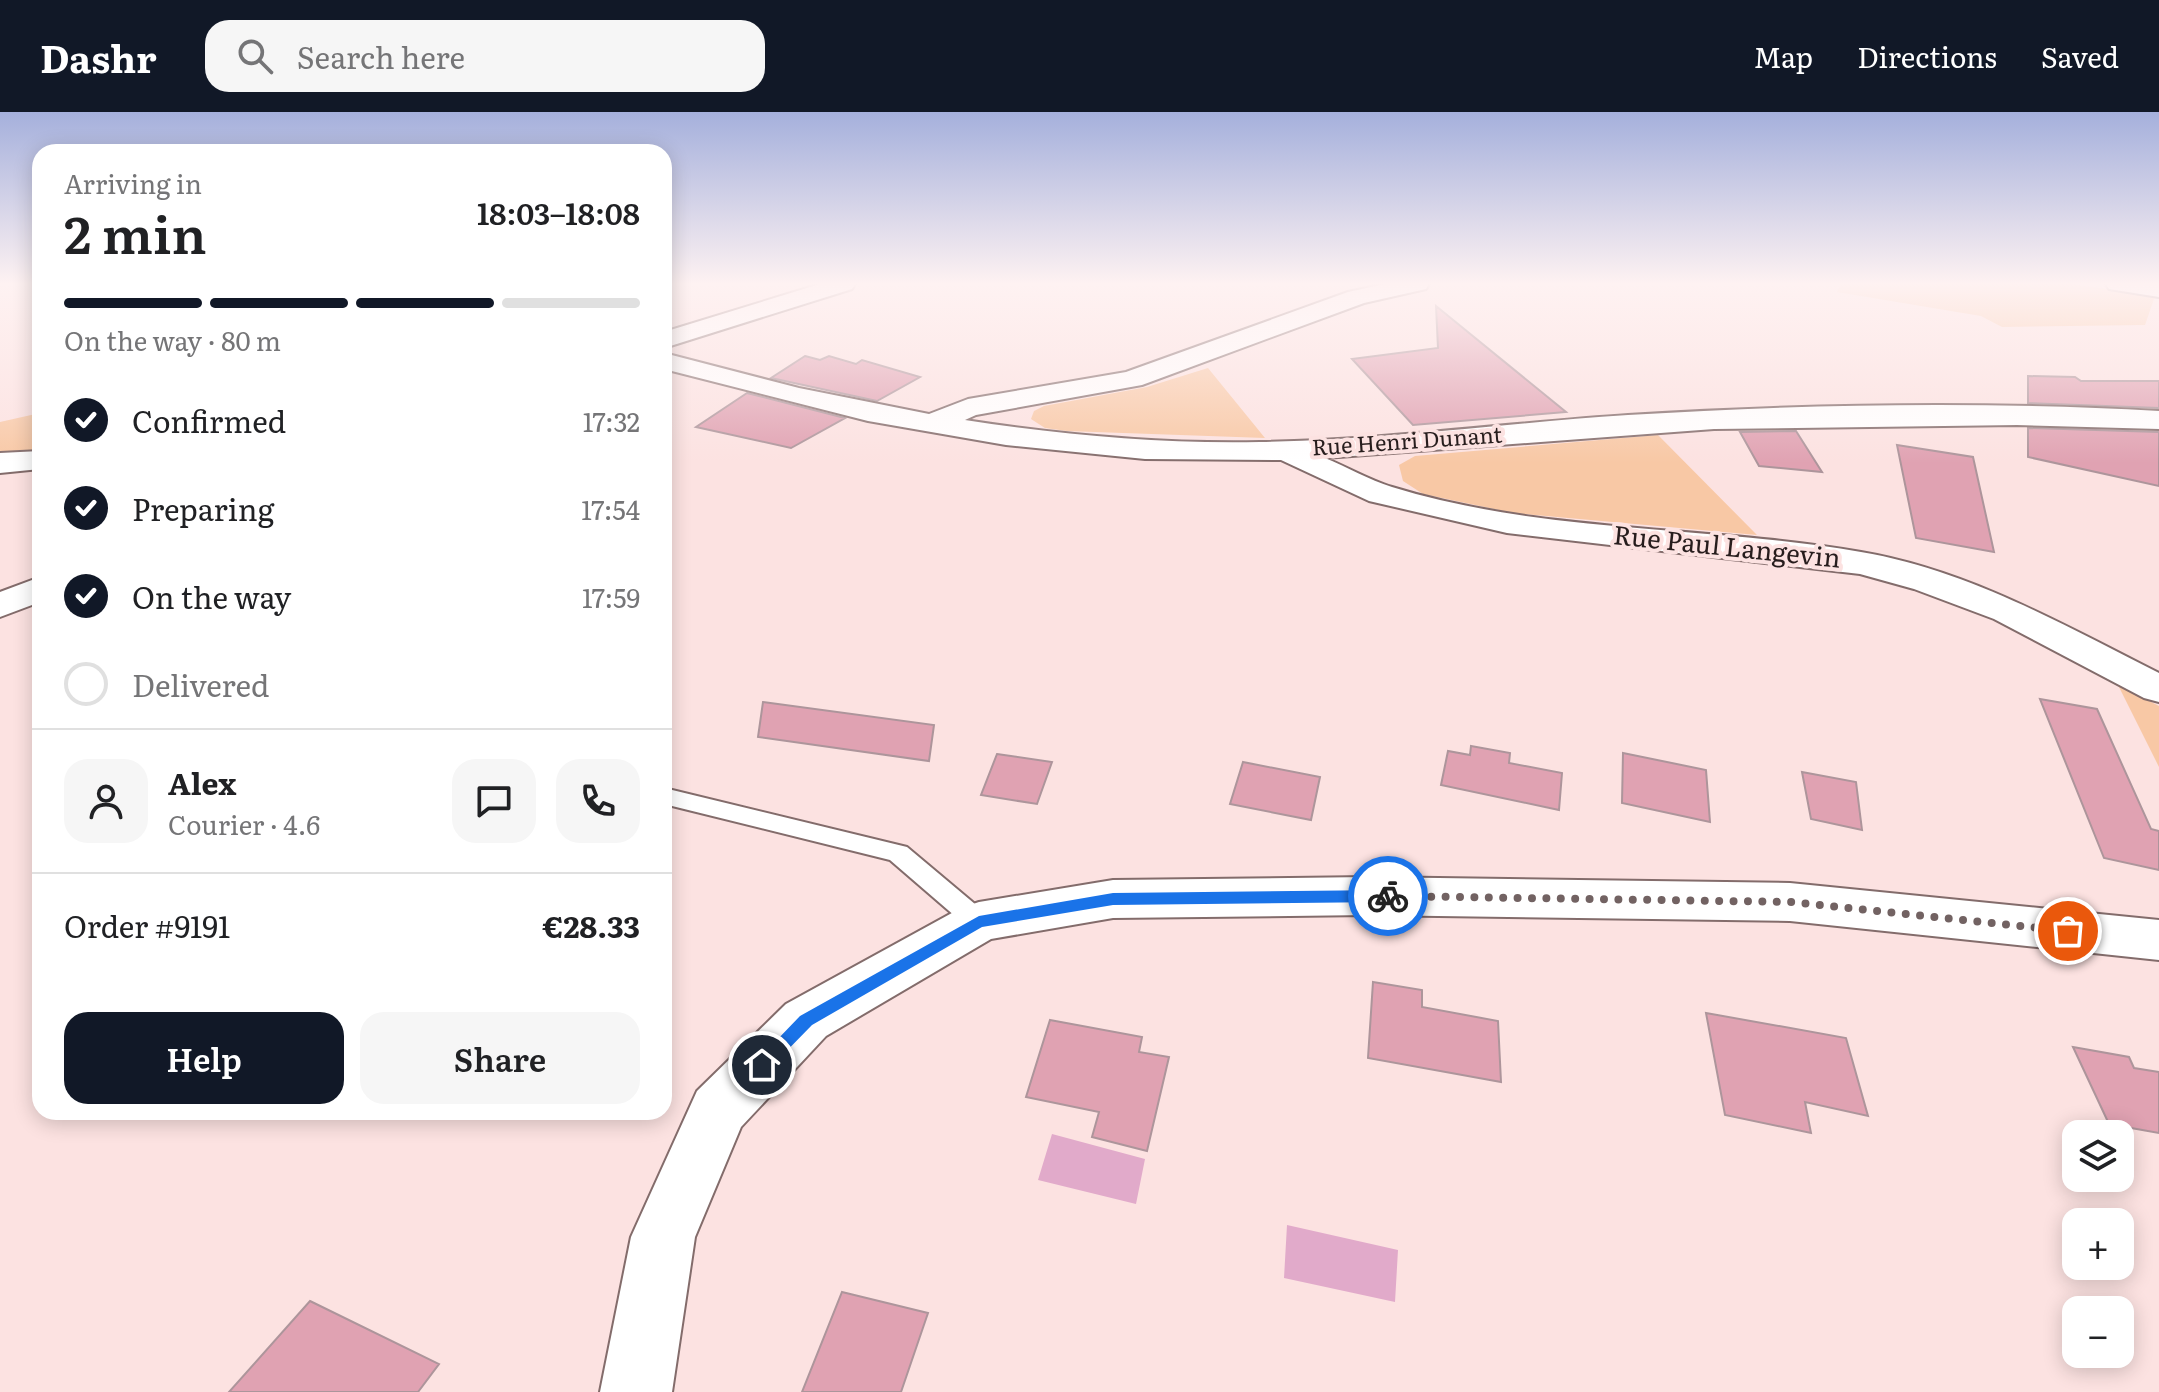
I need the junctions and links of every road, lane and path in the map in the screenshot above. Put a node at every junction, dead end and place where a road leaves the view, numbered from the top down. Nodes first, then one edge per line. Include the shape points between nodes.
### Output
1 (1229, 344) edge
2 (672, 363) edge
3 (2159, 420) edge
4 (933, 424) junction
5 (1280, 450) junction
6 (32, 461) edge
7 (0, 463) edge
8 (32, 592) edge
9 (0, 606) edge
10 (2159, 689) edge
11 (672, 798) edge
12 (979, 922) junction
13 (2159, 940) edge
14 (636, 1392) edge

1 - 4 street via 1132,379 968,408
2 - 4 street, Rue Henri Dunant
3 - 5 street, Rue Henri Dunant via 1751,417
4 - 5 street, Rue Henri Dunant via 1075,446
5 - 10 street, Rue Paul Langevin via 1381,494 1507,523 1862,563 2007,611
6 - 7 street
8 - 9 street
11 - 12 lane via 898,853
12 - 13 street via 1113,899 1383,896 1790,902
12 - 14 street via 806,1020 718,1110 663,1237

